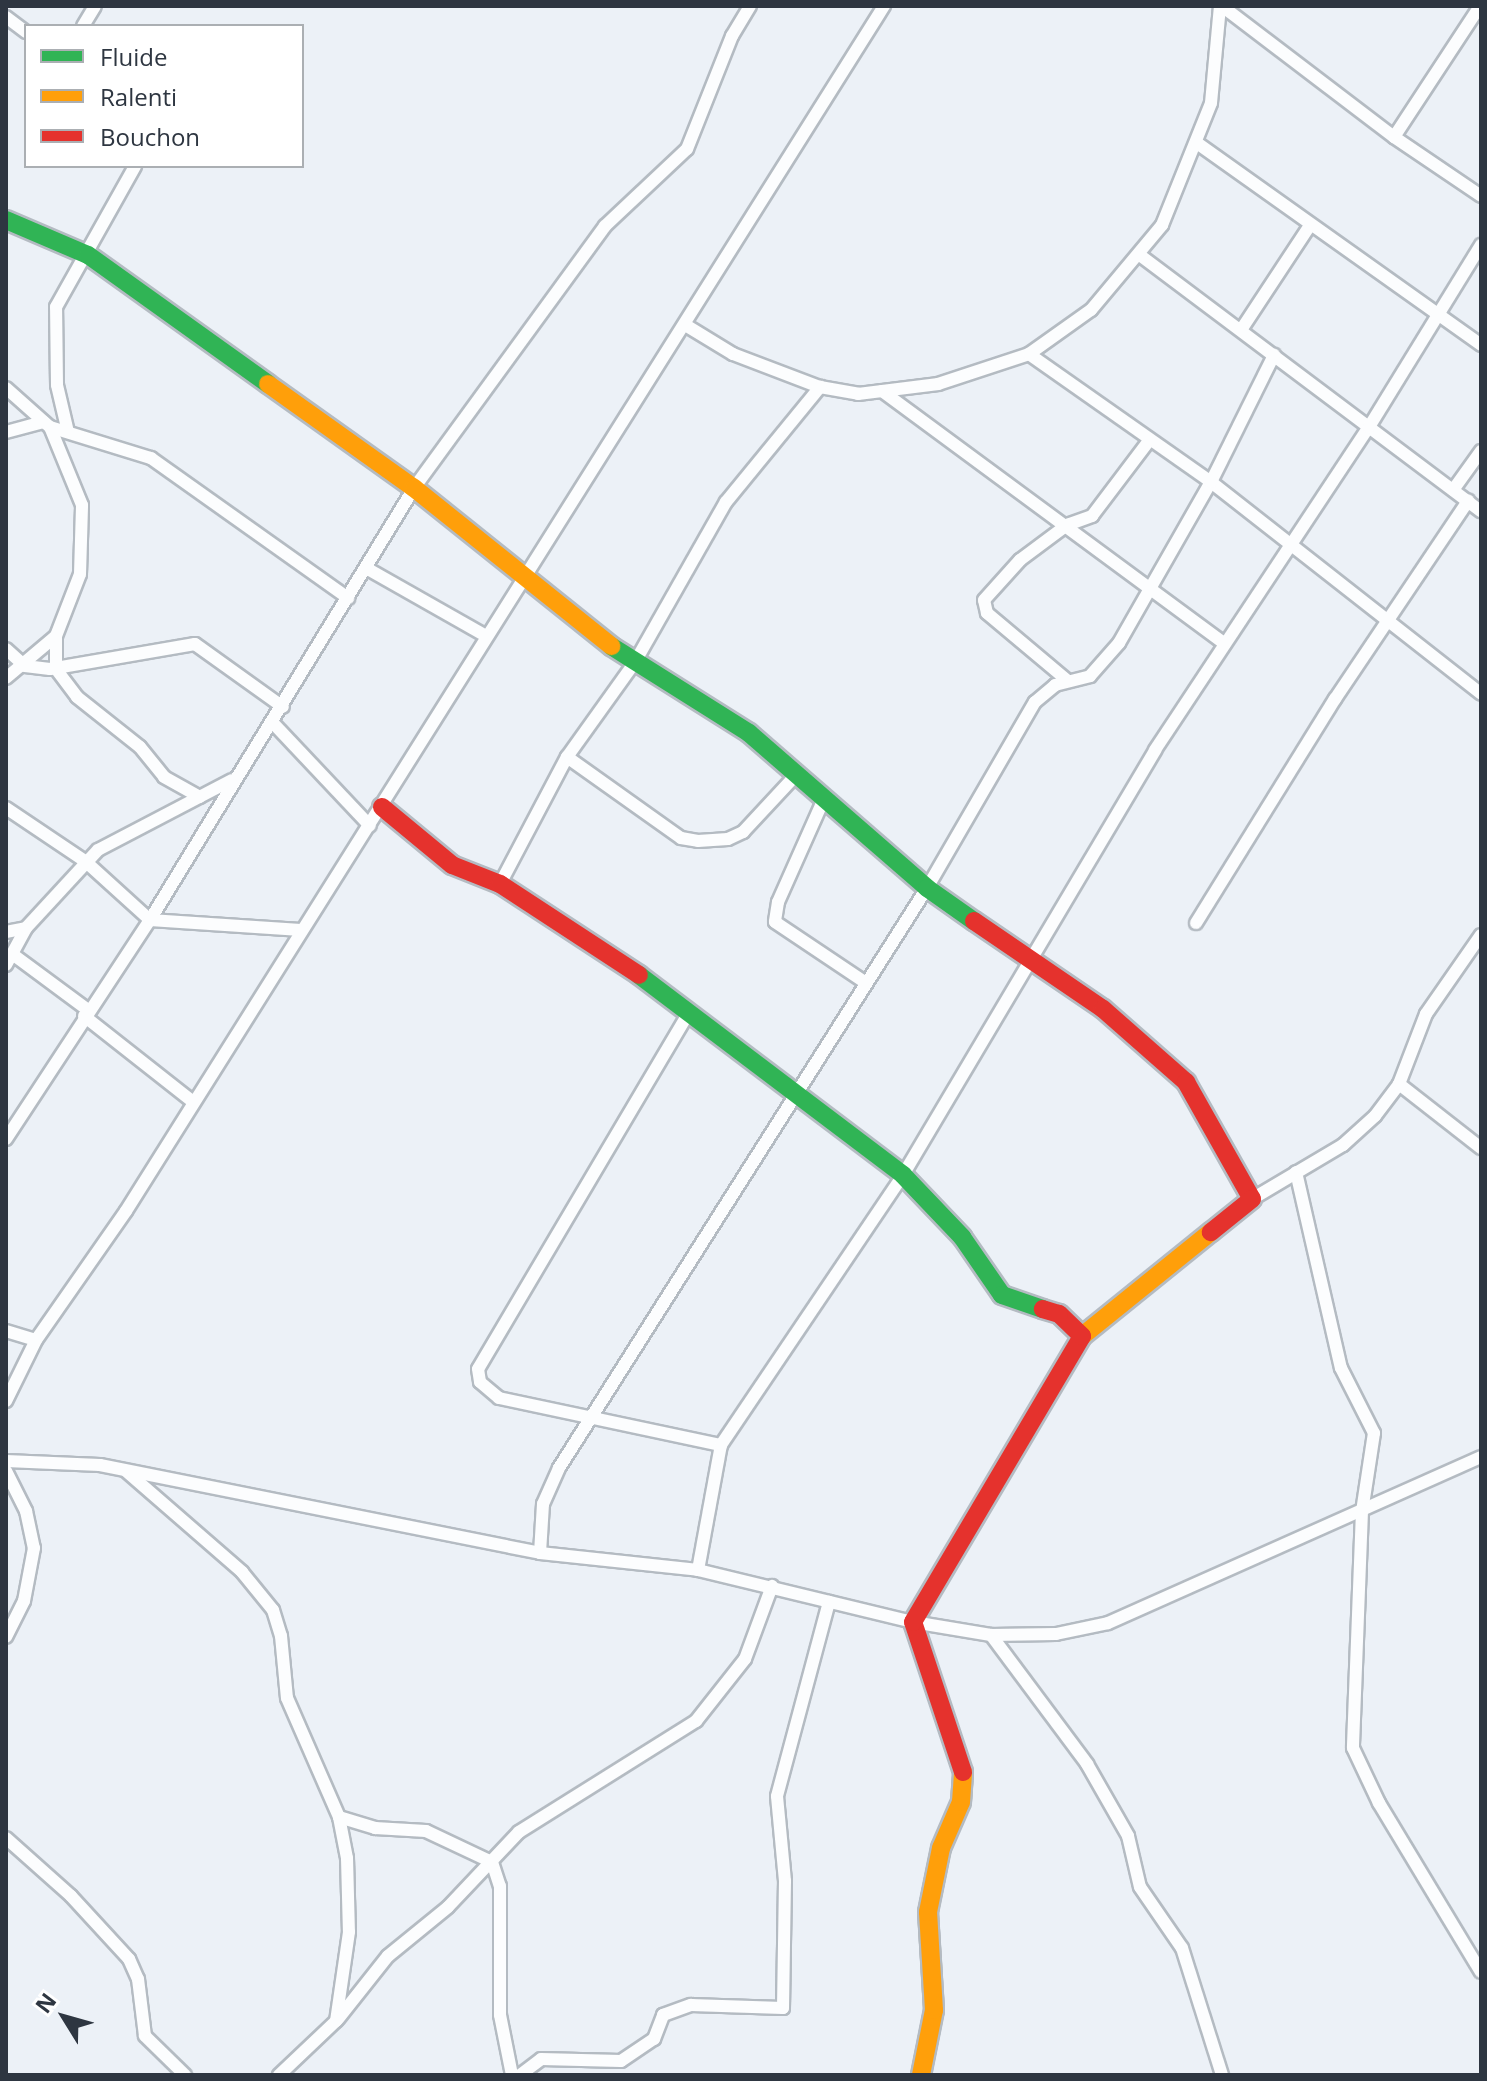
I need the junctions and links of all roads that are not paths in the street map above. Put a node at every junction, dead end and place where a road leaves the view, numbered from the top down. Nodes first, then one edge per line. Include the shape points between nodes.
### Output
1 (95, 6) edge
2 (750, 6) edge
3 (884, 6) edge
4 (1221, 6) edge
5 (1480, 6) edge
6 (6, 17) edge
7 (84, 24) edge
8 (24, 30) edge
9 (1394, 137) junction
10 (1197, 143) junction
11 (134, 168) edge
12 (1481, 196) edge
13 (6, 220) edge
14 (1309, 227) junction
15 (1481, 245) edge
16 (88, 255) junction
17 (1141, 256) junction
18 (1440, 312) junction
19 (687, 326) junction
20 (1241, 330) junction
21 (1481, 345) edge
22 (1029, 354) junction
23 (1274, 355) junction
24 (820, 387) junction
25 (6, 388) edge
26 (882, 391) junction
27 (47, 424) junction
28 (1369, 427) junction
29 (6, 432) edge
30 (68, 432) junction
31 (1148, 442) junction
32 (1481, 451) edge
33 (1211, 482) junction
34 (414, 488) junction
35 (1453, 490) junction
36 (1468, 501) junction
37 (1481, 511) edge
38 (1067, 525) junction
39 (1289, 546) junction
40 (366, 568) junction
41 (521, 577) junction
42 (1149, 590) junction
43 (348, 598) junction
44 (1389, 618) junction
45 (56, 636) junction
46 (486, 636) junction
47 (1225, 644) junction
48 (6, 649) edge
49 (635, 662) junction
50 (25, 666) junction
51 (56, 669) junction
52 (6, 678) edge
53 (1068, 681) junction
54 (1481, 694) edge
55 (283, 707) junction
56 (273, 723) junction
57 (567, 757) junction
58 (795, 776) junction
59 (233, 780) junction
60 (200, 797) junction
61 (823, 801) junction
62 (382, 807) junction
63 (6, 808) edge
64 (370, 826) junction
65 (85, 861) junction
66 (500, 884) junction
67 (927, 888) junction
68 (150, 920) junction
69 (1196, 923) dead end
70 (26, 928) junction
71 (301, 930) junction
72 (6, 932) edge
73 (1481, 935) edge
74 (1033, 958) junction
75 (11, 960) edge
76 (866, 983) junction
77 (86, 1013) junction
78 (688, 1014) junction
79 (1399, 1084) junction
80 (795, 1095) junction
81 (192, 1101) junction
82 (6, 1139) edge
83 (1481, 1148) edge
84 (1296, 1172) junction
85 (903, 1175) junction
86 (1252, 1199) junction
87 (6, 1331) edge
88 (1082, 1336) junction
89 (36, 1340) junction
90 (6, 1401) edge
91 (596, 1415) junction
92 (721, 1445) junction
93 (1481, 1457) edge
94 (6, 1461) edge
95 (6, 1471) edge
96 (126, 1471) junction
97 (1362, 1511) junction
98 (540, 1553) junction
99 (698, 1570) junction
100 (772, 1586) junction
101 (829, 1602) junction
102 (913, 1622) junction
103 (991, 1635) junction
104 (6, 1637) edge
105 (339, 1817) junction
106 (6, 1838) edge
107 (492, 1862) junction
108 (1481, 1972) edge
109 (336, 2021) junction
110 (185, 2075) edge
111 (279, 2075) edge
112 (512, 2075) edge
113 (520, 2075) edge
114 (921, 2075) edge
115 (1222, 2075) edge

1 - 7 street
2 - 34 street via 732,36 687,149 605,226
3 - 19 street
4 - 9 street
4 - 10 street via 1218,63
5 - 9 street
6 - 8 street
9 - 12 street
10 - 14 street
10 - 17 street via 1179,191
11 - 16 street
13 - 16 street
14 - 18 street
14 - 20 street
15 - 18 street
16 - 30 street via 56,307 56,375
16 - 34 street
17 - 20 street
17 - 22 street via 1091,310
18 - 21 street
18 - 28 street
19 - 24 street via 733,354
19 - 41 street
20 - 23 street
22 - 26 street via 938,384
22 - 31 street
23 - 28 street
23 - 33 street
24 - 26 street via 858,394
24 - 49 street via 726,502
25 - 27 street
26 - 38 street
27 - 29 street
27 - 30 street
27 - 45 street via 82,513 80,574
28 - 35 street
28 - 39 street
30 - 43 street via 151,458
31 - 33 street
31 - 38 street via 1092,516
32 - 35 street
33 - 39 street
33 - 42 street
34 - 40 street
34 - 41 street
35 - 36 street
36 - 37 street
36 - 44 street
38 - 42 street
38 - 53 street via 1020,560 983,605
39 - 44 street
39 - 47 street
40 - 43 street
40 - 46 street
41 - 46 street
41 - 49 street
42 - 47 street
42 - 53 street via 1100,670
43 - 55 street
44 - 54 street
44 - 69 street
45 - 50 street
45 - 51 street
46 - 62 street
47 - 74 street via 1155,750
48 - 50 street
49 - 57 street
49 - 58 street via 749,733
50 - 51 street
50 - 52 street
51 - 55 street via 195,644
51 - 60 street via 77,697 140,747 164,777
53 - 67 street via 1044,690 1035,702
55 - 56 street
56 - 59 street
56 - 64 street
57 - 58 street via 655,822 681,838 698,841 743,832
57 - 66 street
58 - 61 street
59 - 60 street
59 - 68 street
60 - 65 street
61 - 67 street
61 - 76 street via 778,902 775,922
62 - 64 street
62 - 66 street via 452,865
63 - 65 street
64 - 71 street
65 - 68 street
65 - 70 street
66 - 78 street via 579,932
67 - 74 street
67 - 76 street
68 - 71 street
68 - 77 street
70 - 72 street
70 - 75 street
71 - 81 street
73 - 79 street via 1426,1014
74 - 85 street
74 - 86 street via 1103,1009 1186,1082
75 - 77 street
76 - 80 street
77 - 81 street
77 - 82 street
78 - 80 street
78 - 91 street via 478,1369 480,1382 499,1398
79 - 83 street
79 - 84 street via 1343,1145
80 - 85 street
80 - 91 street
81 - 89 street via 126,1211
84 - 86 street
84 - 97 street via 1341,1368 1374,1433
85 - 88 street via 962,1237 1002,1295 1059,1314
85 - 92 street
86 - 88 street
87 - 89 street
88 - 102 street
89 - 90 street
91 - 92 street
91 - 98 street via 549,1488
92 - 99 street
93 - 97 street
94 - 96 street
95 - 104 street via 26,1511 34,1548 24,1601
96 - 98 street
96 - 105 street via 242,1572 273,1610 287,1698
97 - 103 street via 1108,1623 1056,1634
97 - 108 street via 1353,1748 1379,1803
98 - 99 street
99 - 100 street
100 - 101 street
100 - 107 street via 745,1659 696,1721 536,1819
101 - 102 street
101 - 113 street via 777,1796 785,1881 783,2008 691,2005 663,2015 654,2039 621,2061 541,2059
102 - 103 street
102 - 114 street via 961,1754 964,1779 961,1802 941,1848 928,1912 934,2010
103 - 115 street via 1087,1764 1128,1836 1140,1887 1182,1948
105 - 107 street via 375,1828 426,1831
105 - 109 street via 347,1858 349,1932
106 - 110 street via 71,1896 129,1959 138,1979 145,2036
107 - 109 street via 388,1956
107 - 112 street via 500,1886 500,2015
109 - 111 street

